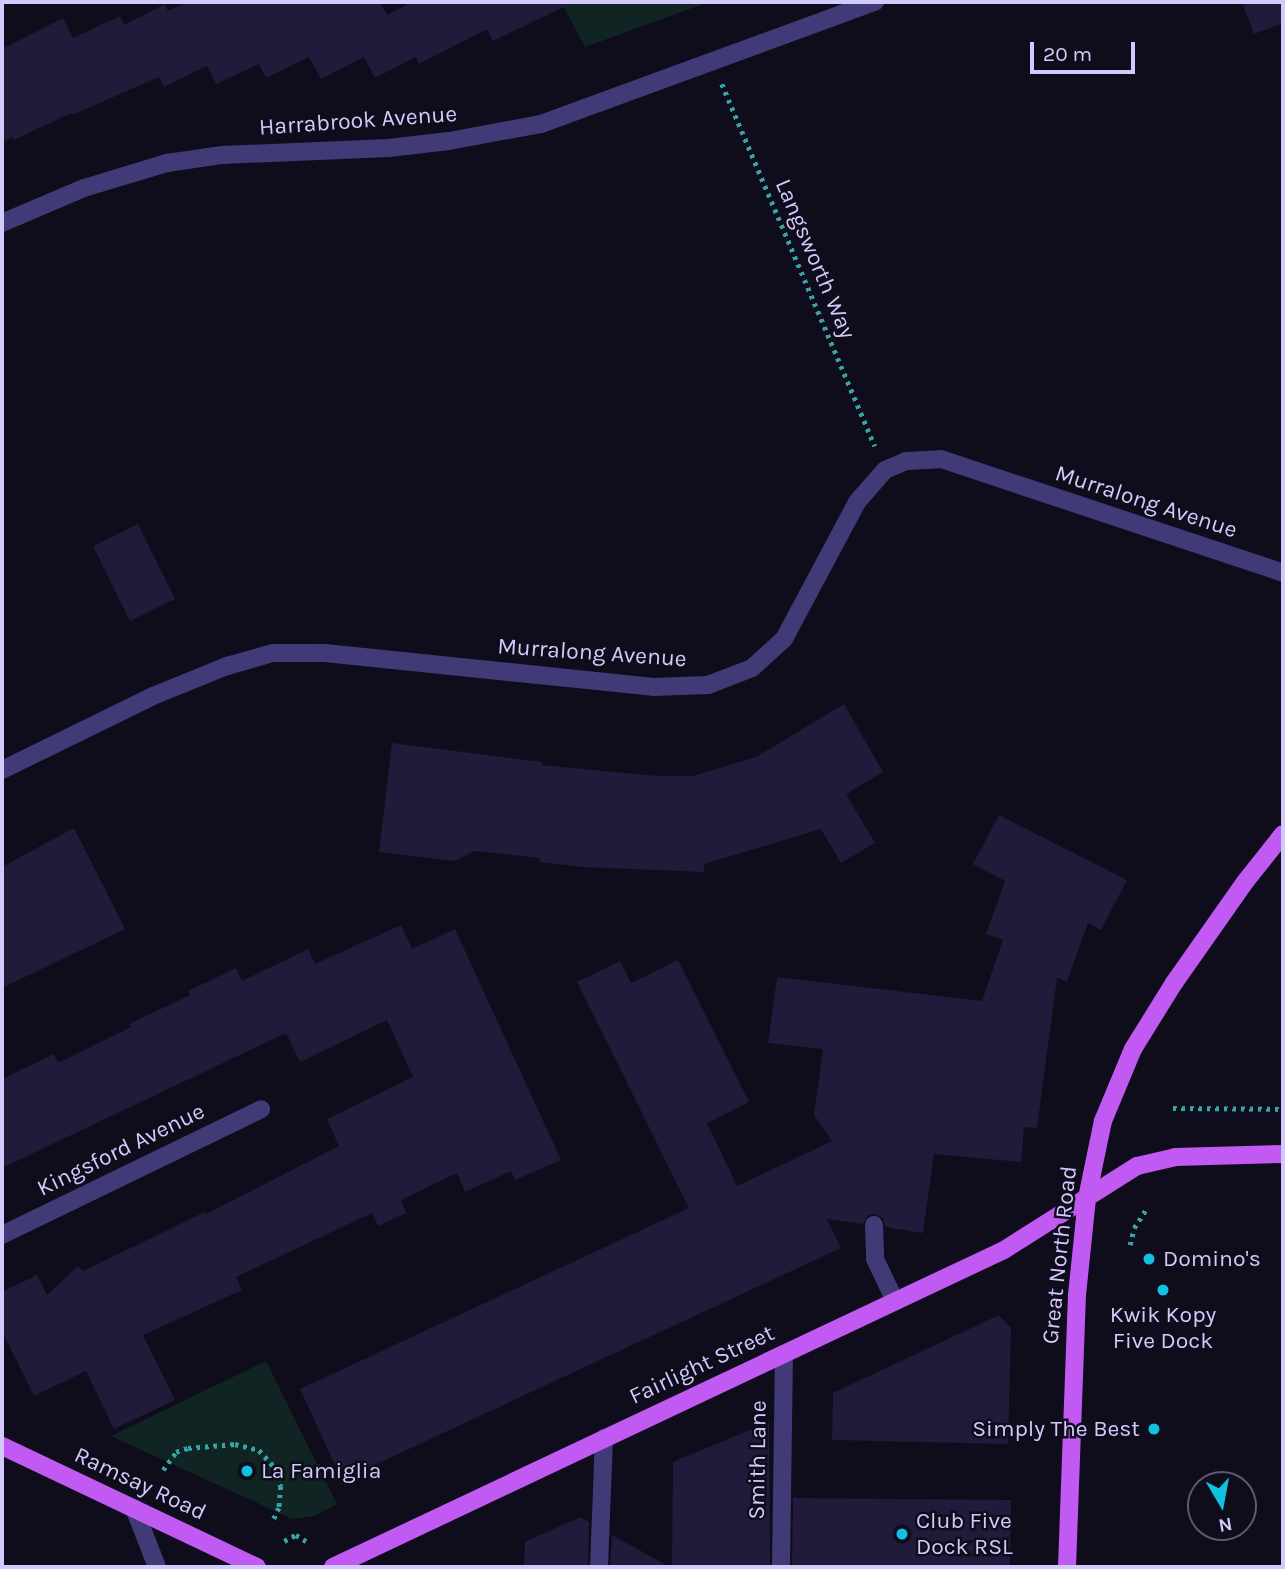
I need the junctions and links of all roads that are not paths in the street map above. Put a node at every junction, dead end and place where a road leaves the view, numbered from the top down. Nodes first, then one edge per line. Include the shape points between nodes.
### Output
1 (875, 2) edge
2 (2, 223) edge
3 (1283, 573) edge
4 (2, 770) edge
5 (1283, 834) edge
6 (261, 1109) dead end
7 (1283, 1154) edge
8 (1087, 1198) junction
9 (874, 1225) dead end
10 (2, 1235) edge
11 (895, 1301) junction
12 (784, 1354) junction
13 (604, 1438) junction
14 (2, 1446) edge
15 (134, 1508) junction
16 (157, 1567) edge
17 (257, 1567) edge
18 (333, 1567) edge
19 (599, 1567) edge
20 (781, 1567) edge
21 (1067, 1567) edge

1 - 2 street, Harrabrook Avenue via 541,124 389,148 222,155 167,163 84,188
3 - 4 street, Murralong Avenue via 941,459 906,461 885,470 857,502 784,639 752,668 708,685 653,687 325,653 273,653 153,696
5 - 8 main road, Great North Road via 1182,972 1133,1049 1103,1121
6 - 10 street, Kingsford Avenue
7 - 8 main road, Fairlight Street via 1175,1157 1137,1166
8 - 11 main road, Fairlight Street via 1004,1250
8 - 21 main road, Great North Road via 1073,1374
9 - 11 street via 875,1259
11 - 12 main road, Fairlight Street
12 - 13 main road, Fairlight Street
12 - 20 street, Smith Lane
13 - 18 main road, Fairlight Street
13 - 19 street
14 - 15 main road, Ramsay Road
15 - 16 street
15 - 17 main road, Ramsay Road

